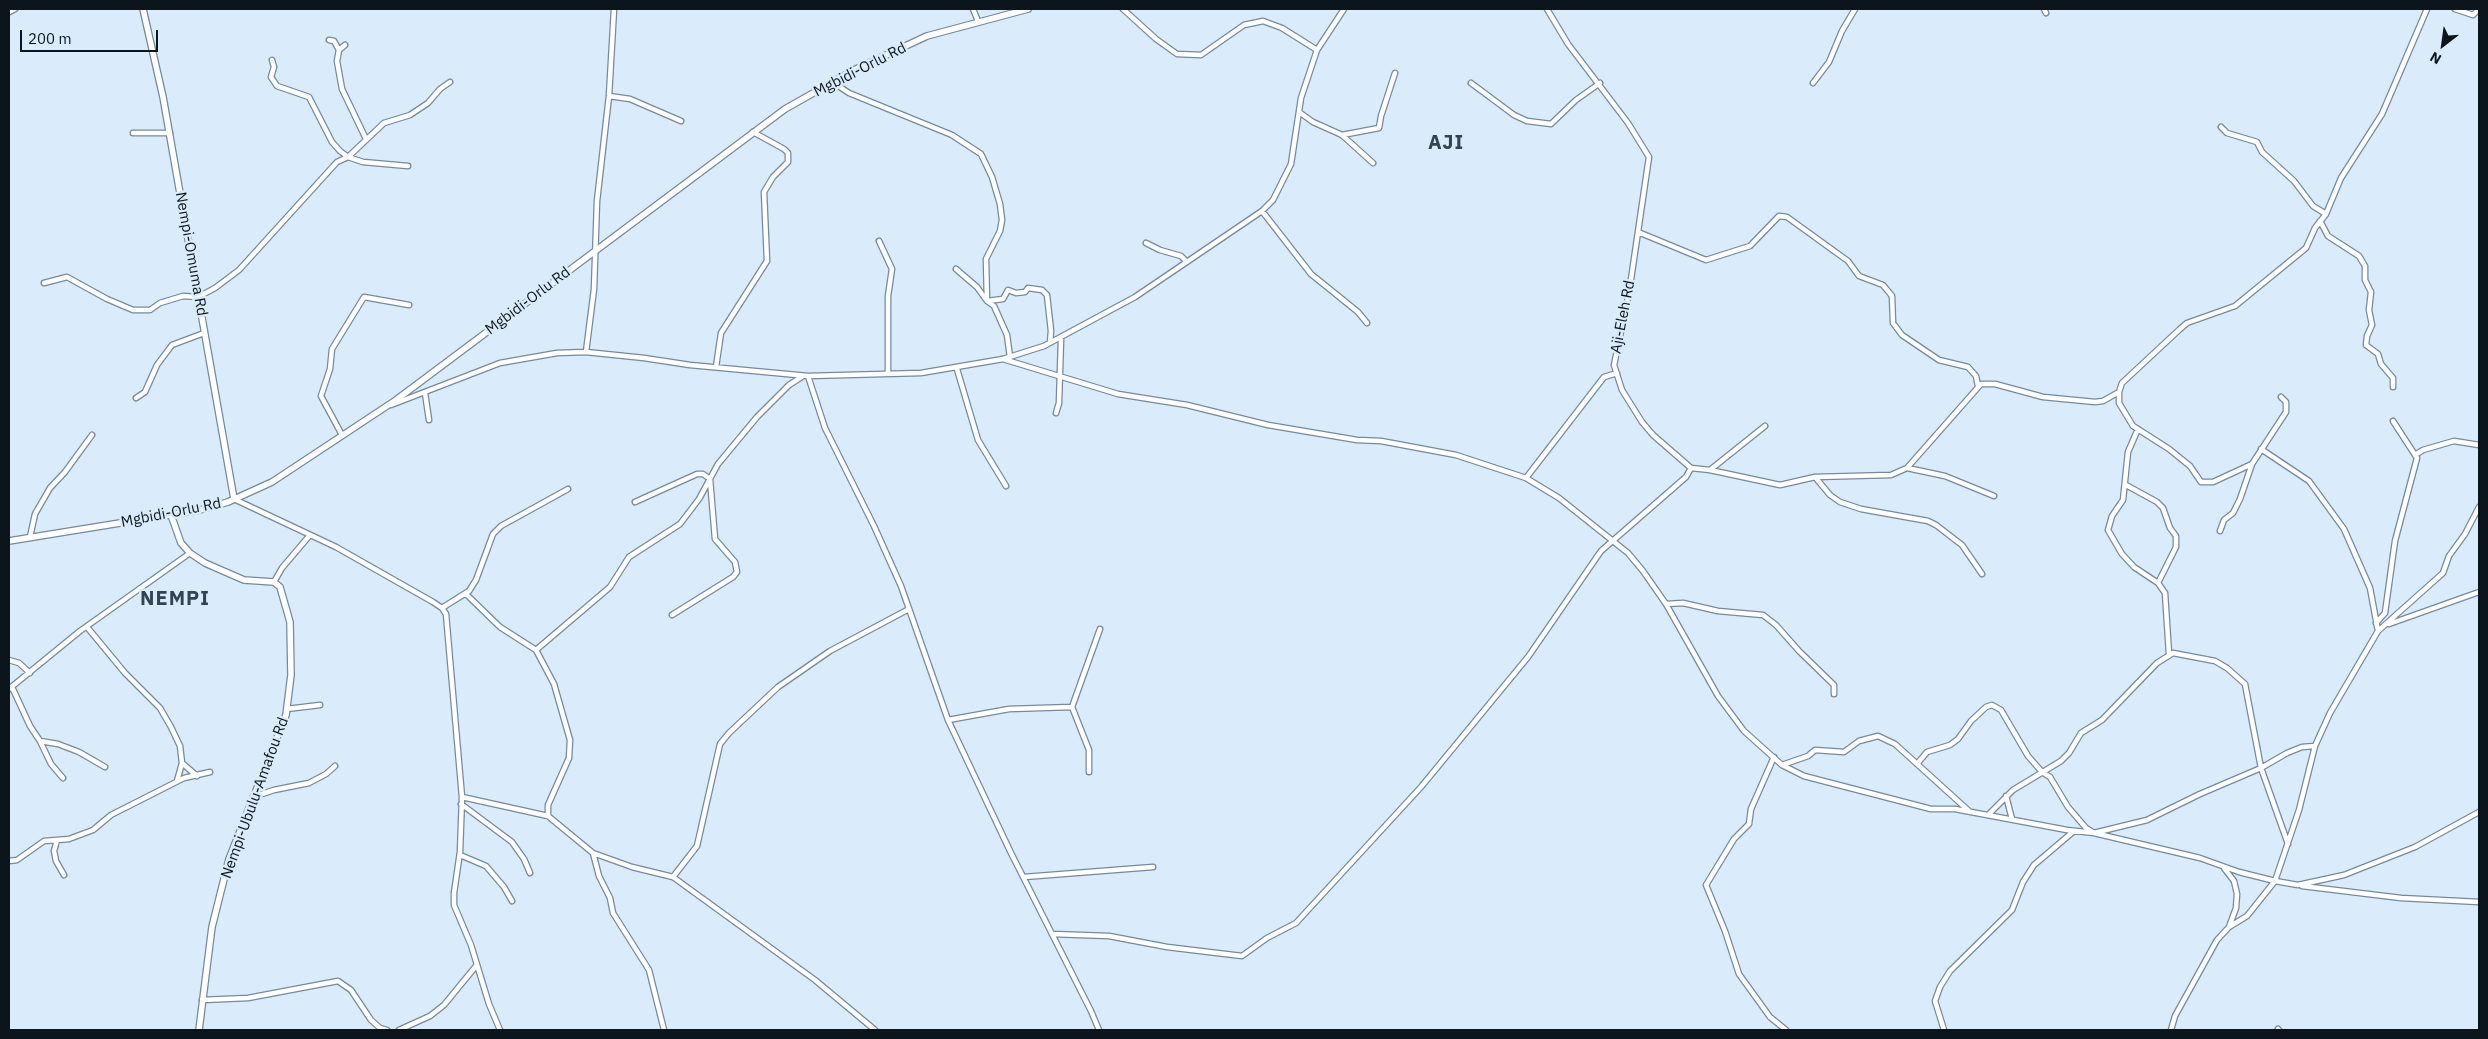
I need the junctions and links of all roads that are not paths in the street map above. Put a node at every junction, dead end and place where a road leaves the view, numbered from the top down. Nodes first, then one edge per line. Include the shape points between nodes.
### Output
1 (14, 9) edge
2 (143, 9) edge
3 (614, 9) edge
4 (973, 9) edge
5 (1028, 9) edge
6 (1123, 9) edge
7 (1344, 9) edge
8 (1547, 9) edge
9 (1855, 9) edge
10 (2427, 9) edge
11 (2455, 9) edge
12 (2479, 9) edge
13 (1011, 10) edge
14 (9, 12) edge
15 (978, 21) junction
16 (329, 40) dead end
17 (345, 45) dead end
18 (339, 50) junction
19 (1317, 50) junction
20 (272, 60) dead end
21 (1395, 73) dead end
22 (836, 80) junction
23 (450, 82) dead end
24 (1471, 83) dead end
25 (1600, 83) junction
26 (1814, 83) dead end
27 (609, 96) junction
28 (1299, 112) junction
29 (681, 121) dead end
30 (2221, 127) dead end
31 (753, 132) junction
32 (133, 133) dead end
33 (170, 133) junction
34 (1342, 135) junction
35 (366, 138) junction
36 (348, 158) junction
37 (1373, 163) dead end
38 (408, 166) dead end
39 (1262, 210) junction
40 (2326, 214) junction
41 (2320, 221) junction
42 (1638, 232) junction
43 (880, 241) dead end
44 (1146, 243) dead end
45 (594, 251) junction
46 (1187, 262) junction
47 (956, 269) dead end
48 (44, 283) dead end
49 (198, 297) junction
50 (987, 301) junction
51 (410, 305) dead end
52 (1367, 323) dead end
53 (204, 333) junction
54 (1061, 339) junction
55 (1050, 342) junction
56 (586, 352) junction
57 (1010, 357) junction
58 (1004, 359) junction
59 (716, 367) junction
60 (957, 369) junction
61 (1617, 373) junction
62 (888, 374) junction
63 (806, 376) junction
64 (1058, 376) junction
65 (1978, 386) junction
66 (2393, 387) dead end
67 (2118, 392) junction
68 (425, 393) junction
69 (2281, 397) dead end
70 (136, 398) dead end
71 (383, 408) junction
72 (1056, 413) dead end
73 (429, 420) dead end
74 (2393, 421) dead end
75 (1765, 426) dead end
76 (2138, 429) junction
77 (92, 435) dead end
78 (342, 435) junction
79 (2479, 445) edge
80 (2261, 449) junction
81 (2415, 455) junction
82 (2252, 464) junction
83 (1691, 468) junction
84 (1908, 468) junction
85 (1710, 470) junction
86 (1815, 477) junction
87 (1526, 478) junction
88 (710, 479) junction
89 (2126, 485) junction
90 (1006, 486) dead end
91 (568, 489) dead end
92 (1994, 496) dead end
93 (234, 499) junction
94 (635, 502) dead end
95 (2479, 507) edge
96 (171, 515) junction
97 (2220, 531) dead end
98 (310, 535) junction
99 (30, 537) junction
100 (9, 540) edge
101 (1614, 541) junction
102 (190, 553) junction
103 (1982, 574) dead end
104 (274, 582) junction
105 (2158, 582) junction
106 (2479, 592) edge
107 (466, 594) junction
108 (1666, 604) junction
109 (442, 608) junction
110 (909, 609) junction
111 (672, 615) dead end
112 (2376, 624) junction
113 (2384, 626) junction
114 (87, 627) junction
115 (1100, 629) dead end
116 (2378, 631) junction
117 (536, 650) junction
118 (2169, 654) junction
119 (9, 660) edge
120 (30, 673) junction
121 (10, 688) edge
122 (1834, 694) dead end
123 (320, 705) dead end
124 (1072, 706) junction
125 (287, 709) junction
126 (948, 720) junction
127 (40, 741) junction
128 (2315, 746) junction
129 (1774, 757) junction
130 (182, 763) junction
131 (1918, 764) junction
132 (1782, 765) junction
133 (335, 766) dead end
134 (105, 767) dead end
135 (2261, 768) junction
136 (210, 772) dead end
137 (1089, 772) dead end
138 (2042, 772) junction
139 (197, 776) junction
140 (62, 778) dead end
141 (177, 782) junction
142 (2006, 796) junction
143 (462, 797) junction
144 (253, 798) junction
145 (461, 804) junction
146 (1970, 812) junction
147 (2479, 812) edge
148 (1989, 814) junction
149 (548, 816) junction
150 (2012, 819) junction
151 (2074, 831) junction
152 (2094, 833) junction
153 (57, 840) junction
154 (2288, 846) junction
155 (593, 853) junction
156 (460, 855) junction
157 (9, 861) edge
158 (1153, 867) dead end
159 (2223, 867) junction
160 (530, 872) dead end
161 (64, 875) dead end
162 (673, 877) junction
163 (1024, 877) junction
164 (2275, 881) junction
165 (2298, 885) junction
166 (512, 901) dead end
167 (2479, 902) edge
168 (2229, 927) junction
169 (1052, 934) junction
170 (476, 966) junction
171 (202, 1000) junction
172 (199, 1030) edge
173 (387, 1030) edge
174 (400, 1030) edge
175 (500, 1030) edge
176 (664, 1030) edge
177 (876, 1030) edge
178 (1099, 1030) edge
179 (1786, 1030) edge
180 (1944, 1030) edge
181 (2171, 1030) edge

1 - 14 street
2 - 33 main road, Nempi-Omuma Rd
3 - 27 street
4 - 15 street
5 - 13 main road, Mgbidi-Orlu Rd
6 - 19 street via 1177,54 1201,55 1244,25 1263,21 1282,28
7 - 19 street
8 - 25 street, Aji-Eleh Rd via 1568,44
9 - 26 street via 1829,62
10 - 40 street via 2382,114 2341,178
11 - 12 street via 2473,14
13 - 15 main road, Mgbidi-Orlu Rd
15 - 22 main road, Mgbidi-Orlu Rd via 927,36
16 - 18 street
17 - 18 street
18 - 35 street via 337,61 342,89
19 - 28 street
20 - 36 street via 271,77 277,86 309,96 332,142
21 - 34 street via 1379,128
22 - 31 main road, Mgbidi-Orlu Rd via 785,109
22 - 50 street via 849,93 952,136 980,154 992,177 1002,220 986,259
23 - 35 street via 410,115 384,123
24 - 25 street via 1514,115 1527,121 1551,124
25 - 42 street, Aji-Eleh Rd via 1649,157
27 - 29 street via 630,99
27 - 45 street
28 - 34 street
28 - 39 street via 1291,164 1273,200
30 - 40 street via 2227,134 2256,142 2313,206
31 - 45 main road, Mgbidi-Orlu Rd
31 - 59 street via 784,149 788,153 788,162 764,192 766,261 722,333
32 - 33 street
33 - 49 main road, Nempi-Omuma Rd
34 - 37 street
35 - 36 street
36 - 38 street
36 - 49 street via 337,162 318,181 239,270
39 - 46 street
39 - 52 street via 1311,274
40 - 41 street
41 - 66 street via 2328,236 2359,256 2365,266 2365,280 2371,292 2369,310 2372,325 2366,345 2378,354 2381,364 2393,378
41 - 67 street via 2306,248 2235,306 2187,323 2122,384
42 - 61 street, Aji-Eleh Rd via 1614,365
42 - 65 street via 1706,260 1750,246 1779,216 1787,217 1848,261 1859,276 1882,284 1892,296 1893,322 1902,336 1939,360 1968,367 1976,376
43 - 62 street via 892,269 888,296
44 - 46 street via 1181,256
45 - 56 street via 594,289
45 - 71 main road, Mgbidi-Orlu Rd
46 - 54 street via 1135,297
47 - 50 street via 977,287
48 - 49 street via 67,277 133,310 150,310 160,303 183,296
49 - 53 main road, Nempi-Omuma Rd
50 - 55 street via 1004,299 1008,290 1016,293 1025,292 1028,288 1042,290 1046,294
50 - 57 street via 994,306 1007,335
51 - 78 street via 364,297 332,350 321,396
53 - 70 street via 172,345 157,365 144,392
53 - 93 main road, Nempi-Omuma Rd
54 - 55 street
54 - 64 street
55 - 57 street
56 - 59 street
56 - 68 street via 557,353 500,363
57 - 58 street
58 - 60 street
58 - 64 street
59 - 63 street
60 - 62 street
60 - 90 street via 978,440
61 - 83 street, Aji-Eleh Rd via 1622,390 1642,422
61 - 87 street via 1604,377
62 - 63 street
63 - 88 street via 789,385 756,417 718,464
63 - 110 street via 824,428 874,526
64 - 72 street via 1059,404
64 - 87 street via 1118,394 1187,405 1268,425 1456,455
65 - 67 street via 1995,384 2043,397 2095,402 2103,402
65 - 84 street
67 - 76 street via 2120,408
68 - 71 street
68 - 73 street
69 - 80 street via 2286,402 2286,412
71 - 78 main road, Mgbidi-Orlu Rd
74 - 81 street
75 - 85 street
76 - 82 street via 2190,466 2202,482 2213,482
76 - 89 street via 2128,452
77 - 99 street via 50,488 35,514
78 - 93 main road, Mgbidi-Orlu Rd via 272,482
79 - 81 street via 2454,441
80 - 82 street
80 - 112 street via 2309,481 2344,530 2370,588
81 - 112 street via 2417,458 2395,541 2388,601 2382,618
82 - 97 street via 2240,499
83 - 85 street
83 - 101 street via 1686,477
84 - 86 street via 1891,475
84 - 92 street via 1945,476
85 - 86 street via 1780,485
86 - 103 street via 1830,495 1860,510 1936,525 1962,545
87 - 101 street via 1560,498
88 - 94 street via 697,474
88 - 111 street via 715,539 735,562 737,572
88 - 117 street via 680,524 629,557 610,587
89 - 105 street via 2123,500 2112,516 2108,530 2134,567
89 - 105 street via 2163,508 2176,536 2176,547
91 - 107 street via 501,526 494,534 476,580
93 - 96 main road, Mgbidi-Orlu Rd
93 - 98 street
95 - 113 street via 2443,574
96 - 99 main road, Mgbidi-Orlu Rd
96 - 102 main road via 181,543
98 - 104 street
98 - 109 street
99 - 100 main road, Mgbidi-Orlu Rd
101 - 108 street via 1643,571
101 - 169 street via 1601,551 1528,656 1421,787 1296,923 1266,938 1242,956 1109,936
102 - 104 main road via 226,574 244,580
102 - 114 street
104 - 125 main road, Nempi-Ubulu-Amafou Rd via 280,587 290,622 291,675
105 - 118 street via 2167,602
106 - 113 street
107 - 109 street
107 - 117 street via 500,627
108 - 122 street via 1763,615 1834,684
108 - 129 street via 1718,696 1744,731
109 - 143 street via 446,614
110 - 126 street
110 - 162 street via 830,651 778,687 720,744 696,846
112 - 116 street
113 - 116 street
114 - 120 street
114 - 130 street via 125,673 160,708 180,746
115 - 124 street
116 - 128 street via 2330,713
117 - 149 street via 554,684 570,740 569,758 548,805
118 - 135 street via 2215,661 2245,684
118 - 138 street via 2102,720 2081,733 2061,761
119 - 120 street via 19,663
120 - 121 street
121 - 127 street
123 - 125 street
124 - 126 street via 1009,709
124 - 137 street via 1089,750
125 - 144 main road, Nempi-Ubulu-Amafou Rd via 281,732
126 - 163 street
127 - 134 street via 58,744
127 - 140 street
128 - 135 street via 2286,753
128 - 154 street
129 - 132 street
129 - 179 street via 1751,809 1748,824 1734,839 1706,885 1726,930 1739,974 1770,1017
130 - 139 street
130 - 141 street
131 - 132 street via 1895,744 1870,736 1844,752 1815,750 1808,756
131 - 138 street via 1927,752 1958,739 1986,707 1992,705 2001,710 2028,756
131 - 146 street
132 - 146 street via 1804,776 1930,809
133 - 144 street via 309,784 274,790
135 - 152 street via 2147,820
135 - 154 street
136 - 139 street
138 - 142 street
138 - 152 street via 2050,777 2068,807
139 - 141 street
141 - 153 street via 110,815 93,830
142 - 148 street
142 - 150 street
143 - 145 street
143 - 149 street
144 - 171 main road, Nempi-Ubulu-Amafou Rd via 229,859 212,927
145 - 156 street
145 - 160 street via 512,842
146 - 148 street
147 - 165 street via 2382,862 2344,875
148 - 150 street
149 - 155 street
150 - 151 street
151 - 152 street
151 - 180 street via 2034,865 2012,910 1950,972 1940,987 1935,1001
152 - 159 street via 2200,858
153 - 157 street via 44,841 17,860
153 - 161 street via 54,851
154 - 164 street
155 - 162 street
155 - 176 street via 615,918 649,970
156 - 166 street via 486,866
156 - 170 street via 454,904
158 - 163 street
159 - 164 street
159 - 168 street via 2234,881 2237,894
162 - 177 street via 815,980
163 - 169 street
164 - 165 street
164 - 168 street via 2247,916
165 - 167 street via 2401,898
168 - 181 street via 2217,940 2197,974
169 - 178 street
170 - 174 street via 444,1005 430,1016
170 - 175 street
171 - 172 main road, Nempi-Ubulu-Amafou Rd
171 - 173 street via 248,998 338,981 351,990 371,1020

